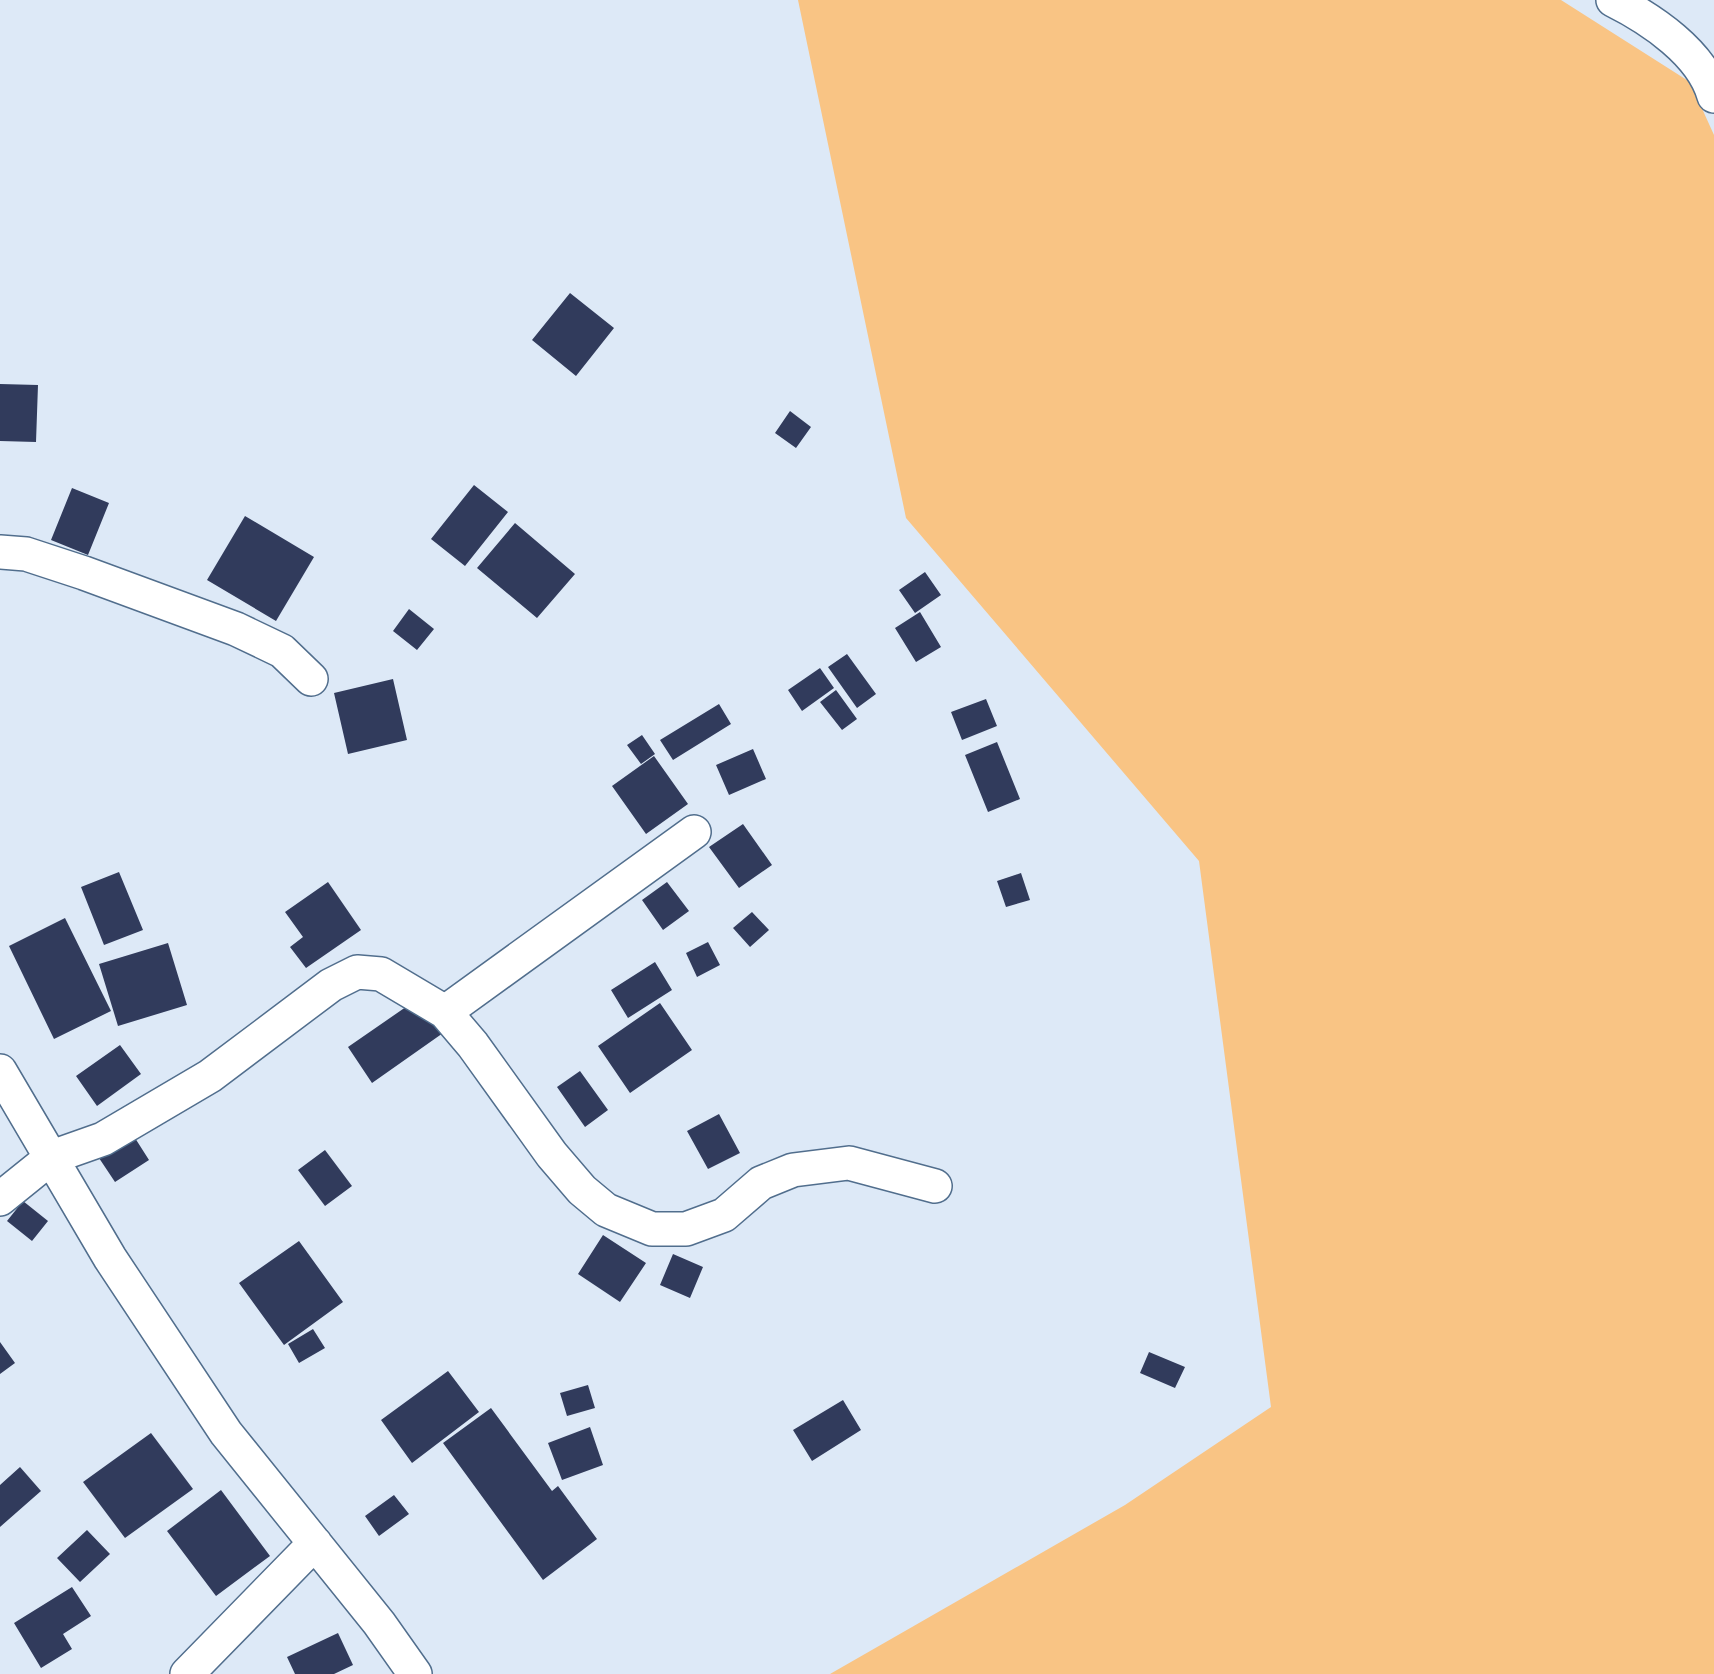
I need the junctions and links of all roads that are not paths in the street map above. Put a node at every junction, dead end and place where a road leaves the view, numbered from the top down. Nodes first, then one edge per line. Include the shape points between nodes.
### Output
1 (1612, 0) edge
2 (1714, 96) edge
3 (0, 552) edge
4 (311, 679) dead end
5 (694, 832) dead end
6 (445, 1012) junction
7 (0, 1071) edge
8 (52, 1157) junction
9 (935, 1186) dead end
10 (0, 1199) edge
11 (315, 1543) junction
12 (187, 1674) edge
13 (415, 1674) edge

1 - 2 street via 1687,50 1701,67
3 - 4 street via 26,554 236,628 282,651
5 - 6 street
6 - 8 street via 381,974 357,972 331,985 210,1076 103,1139
6 - 9 street via 582,1190 606,1210 652,1229 686,1229 724,1215 761,1183 793,1170 849,1163
7 - 8 street
8 - 10 street
8 - 11 street via 110,1258 226,1433
11 - 12 street
11 - 13 street

